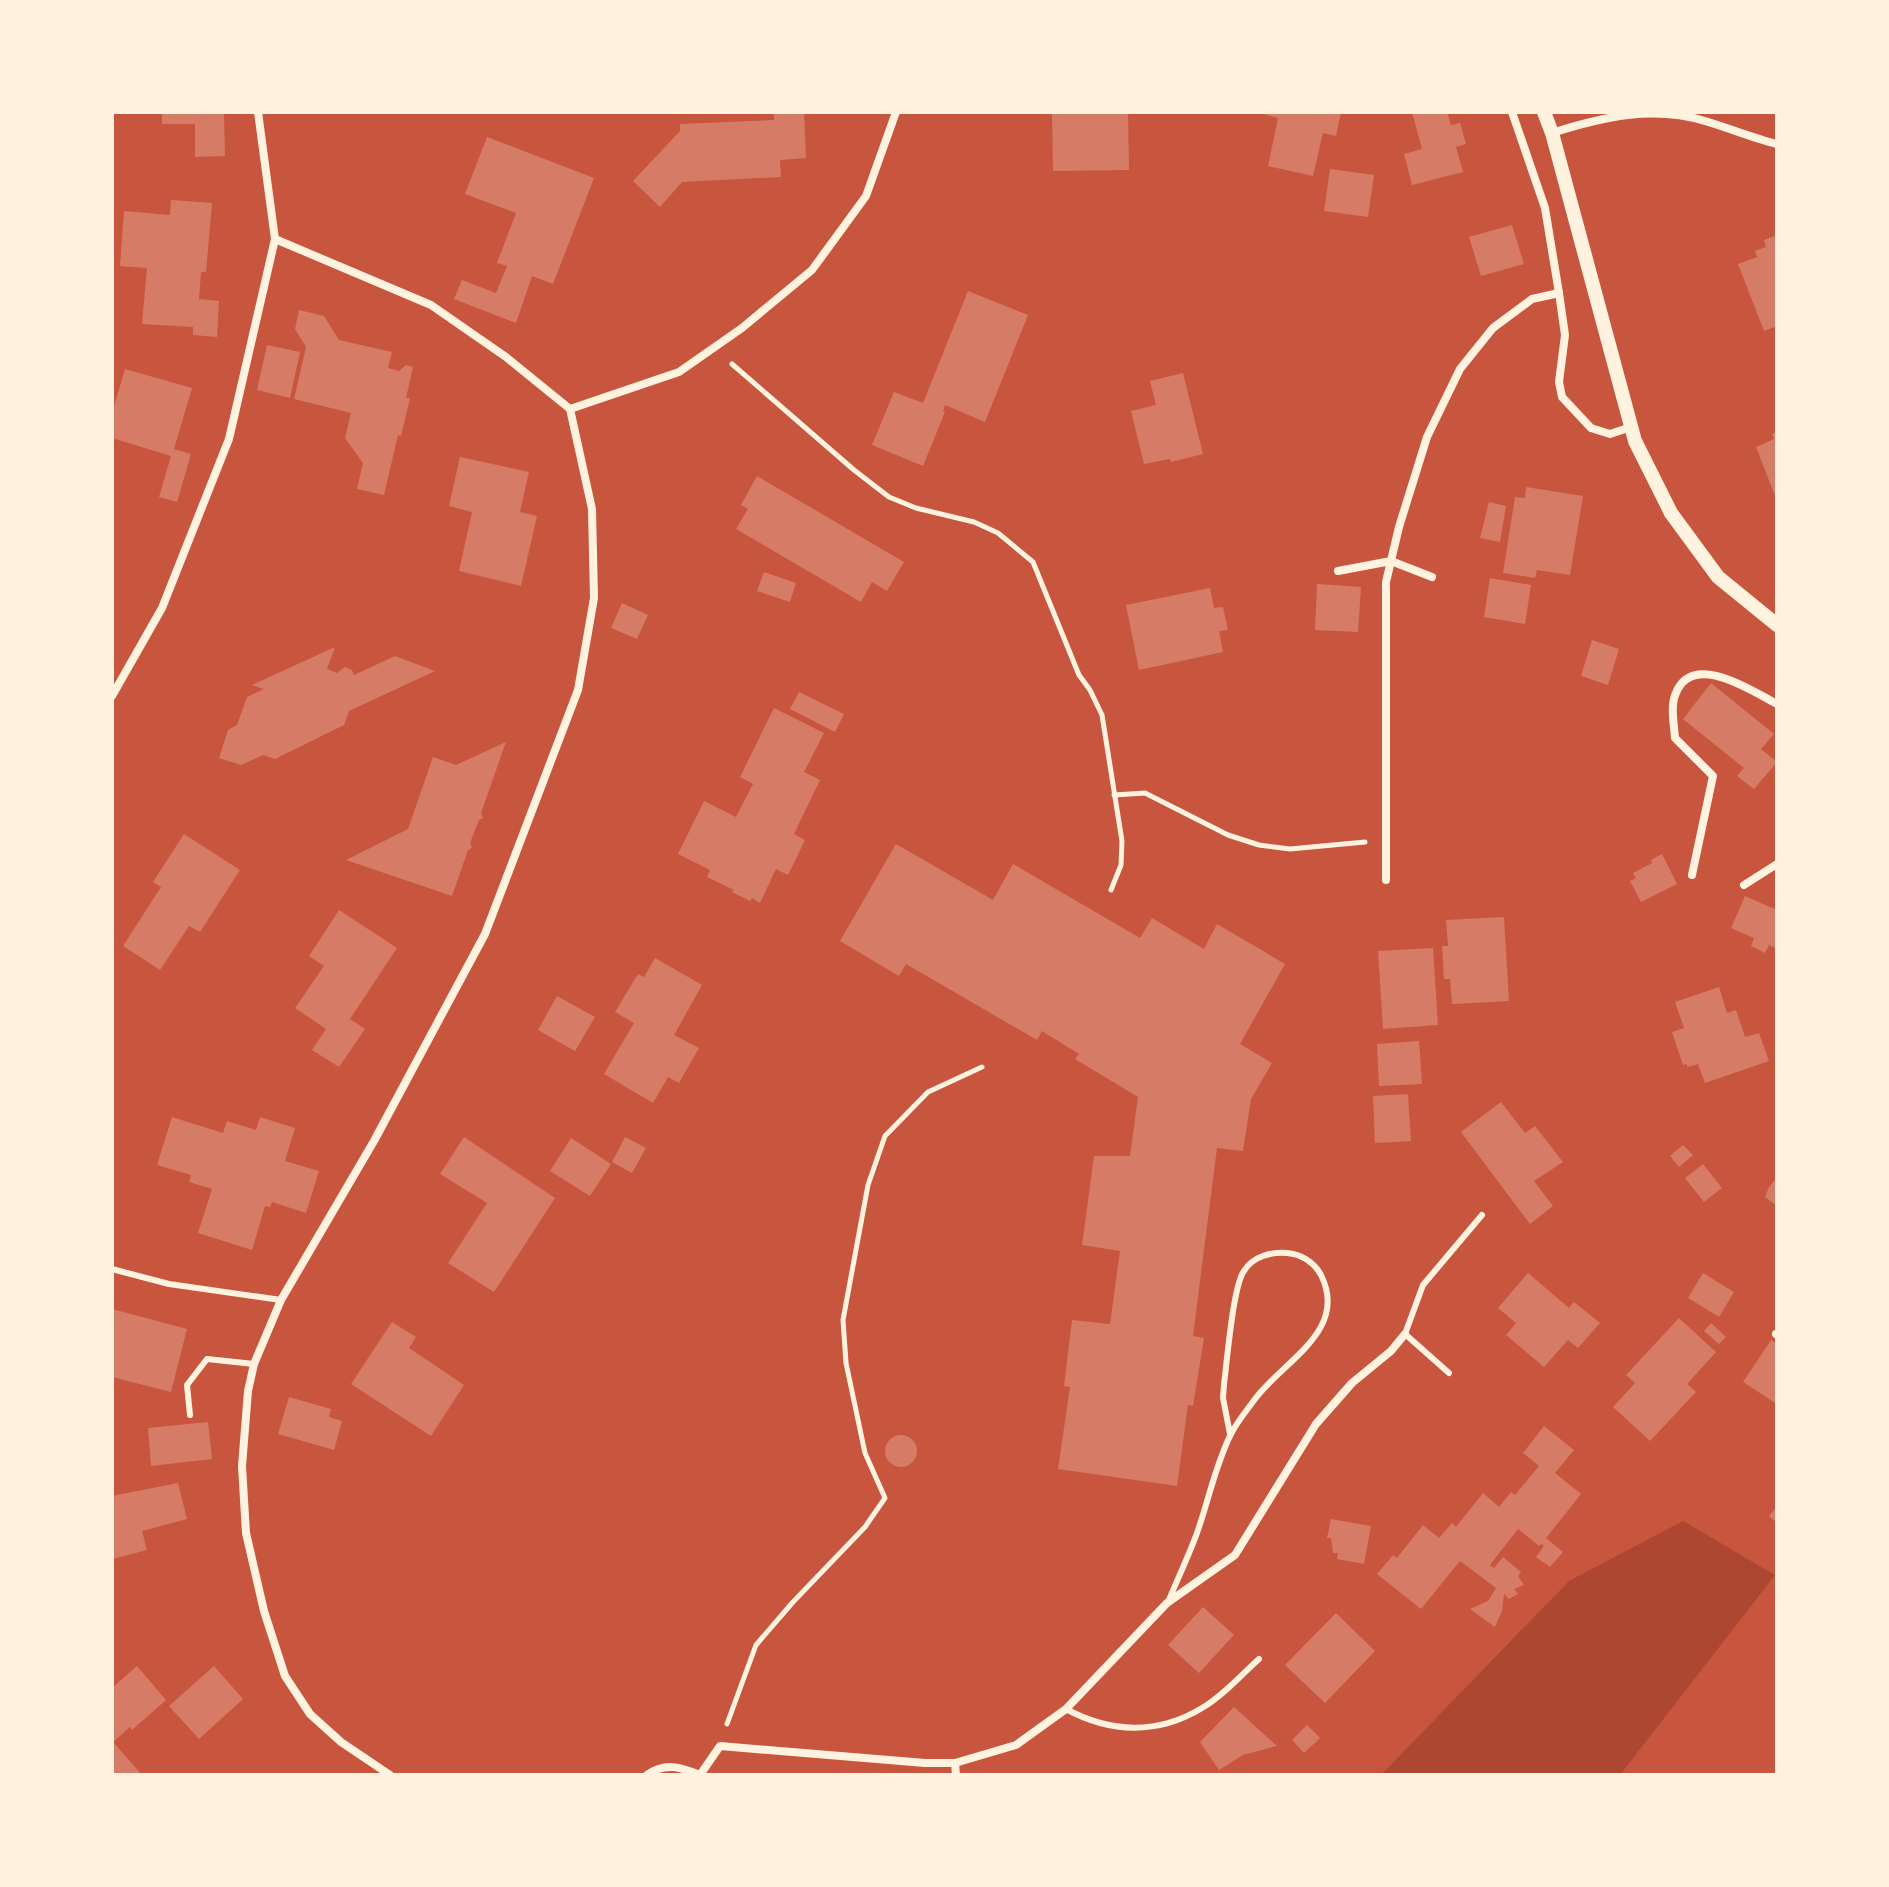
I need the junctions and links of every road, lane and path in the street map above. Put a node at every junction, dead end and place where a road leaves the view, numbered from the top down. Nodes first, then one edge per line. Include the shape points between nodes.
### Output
1 (258, 112) edge
2 (896, 112) edge
3 (1512, 112) edge
4 (1544, 112) edge
5 (1552, 133) junction
6 (1777, 144) edge
7 (275, 239) junction
8 (1559, 293) junction
9 (713, 348) junction
10 (570, 409) junction
11 (1631, 427) junction
12 (1391, 561) junction
13 (1338, 571) dead end
14 (1432, 577) dead end
15 (1777, 625) edge
16 (112, 696) edge
17 (1777, 704) edge
18 (1114, 795) junction
19 (1386, 841) junction
20 (1777, 864) edge
21 (1692, 875) dead end
22 (1386, 880) dead end
23 (1744, 885) dead end
24 (1111, 890) dead end
25 (982, 1067) dead end
26 (1482, 1215) dead end
27 (112, 1269) edge
28 (281, 1300) junction
29 (1405, 1334) junction
30 (254, 1364) junction
31 (1449, 1373) dead end
32 (190, 1415) dead end
33 (1230, 1434) junction
34 (1167, 1603) junction
35 (1259, 1659) dead end
36 (1066, 1709) junction
37 (720, 1746) junction
38 (955, 1763) junction
39 (390, 1775) edge
40 (647, 1775) edge
41 (700, 1775) edge
42 (956, 1775) edge

1 - 7 street
2 - 9 street via 866,196 812,270
3 - 8 street via 1545,208
4 - 5 street
5 - 6 street via 1598,118 1642,113 1702,120
5 - 11 street
7 - 10 street via 431,305
7 - 16 street via 229,439 162,608
8 - 11 street via 1565,335 1562,397 1591,428 1610,434
8 - 12 street via 1532,299 1493,328 1460,369 1427,437
9 - 10 street via 679,372
9 - 18 path via 889,497 974,522 998,533 1033,562 1079,675 1102,715
10 - 28 street via 592,509 594,598 578,690 485,934
11 - 15 street via 1680,526 1718,577
12 - 13 street
12 - 14 street
12 - 19 street via 1386,582
17 - 21 street via 1716,674 1698,673 1675,693 1675,738 1713,776
18 - 19 path via 1145,793 1259,845 1290,849
18 - 24 path via 1122,841 1121,865
19 - 22 street
20 - 23 street
25 - 37 path via 928,1092 885,1136 868,1185 843,1320 846,1363 865,1453 885,1498 865,1527 756,1645
26 - 29 lane via 1423,1285
27 - 28 lane via 169,1284
28 - 30 street
29 - 31 lane
29 - 34 street via 1316,1424 1235,1555
30 - 32 lane via 207,1359 187,1385
30 - 39 street via 242,1466 246,1533 285,1676 310,1714
33 - 33 lane via 1327,1316 1320,1272 1307,1259 1262,1256 1240,1278 1224,1384
33 - 34 lane
34 - 36 street
35 - 36 lane via 1205,1707 1182,1719 1117,1728 1089,1722
36 - 38 street via 1016,1745
37 - 38 street
37 - 41 street
38 - 42 street
40 - 41 street via 656,1768 679,1766

